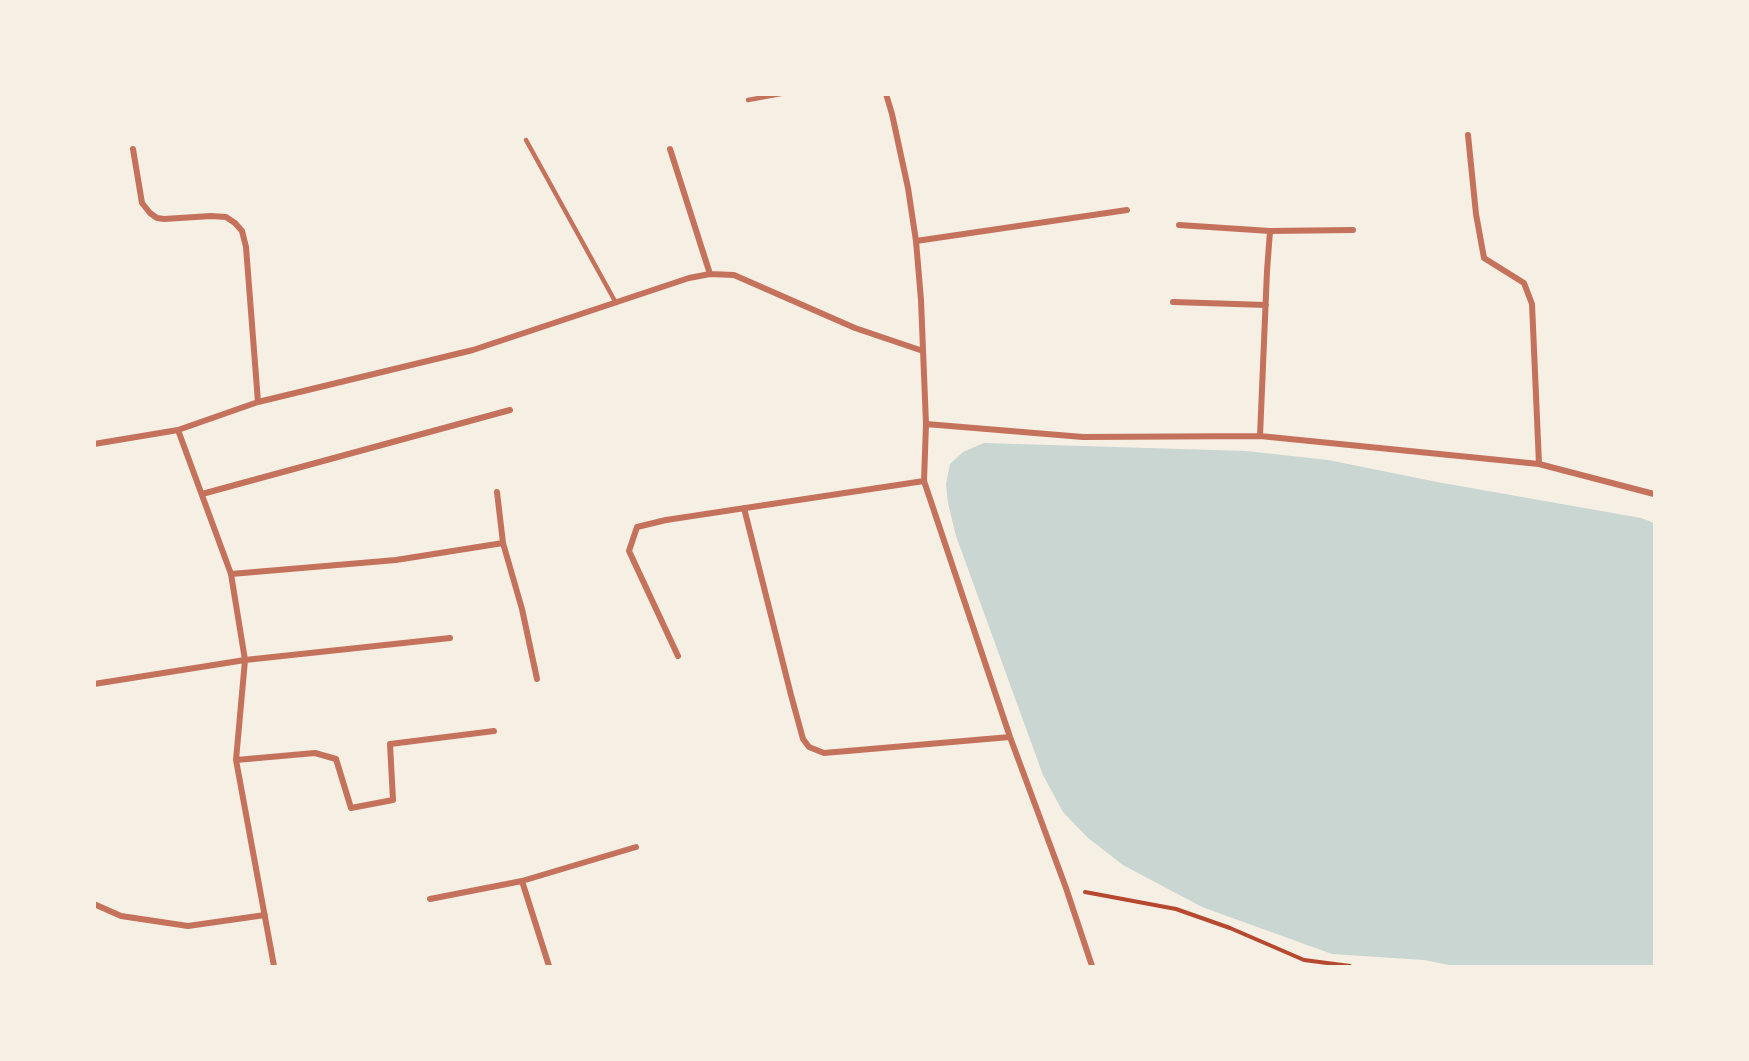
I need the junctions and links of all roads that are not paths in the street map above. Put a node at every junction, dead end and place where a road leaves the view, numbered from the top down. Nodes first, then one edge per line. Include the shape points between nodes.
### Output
1 (781, 94) edge
2 (886, 94) edge
3 (748, 100) dead end
4 (1468, 135) dead end
5 (526, 140) dead end
6 (133, 149) dead end
7 (670, 149) dead end
8 (1127, 210) dead end
9 (1179, 225) dead end
10 (1353, 230) dead end
11 (1270, 231) junction
12 (916, 242) junction
13 (710, 274) junction
14 (1173, 302) dead end
15 (616, 303) junction
16 (1266, 305) junction
17 (923, 351) junction
18 (258, 402) junction
19 (510, 410) dead end
20 (926, 424) junction
21 (178, 430) junction
22 (1260, 436) junction
23 (94, 444) edge
24 (1539, 465) junction
25 (924, 481) junction
26 (497, 492) dead end
27 (202, 494) junction
28 (1654, 494) edge
29 (744, 508) junction
30 (503, 543) junction
31 (231, 574) junction
32 (450, 638) dead end
33 (678, 656) dead end
34 (245, 660) junction
35 (537, 679) dead end
36 (94, 684) edge
37 (494, 731) dead end
38 (1010, 737) junction
39 (236, 760) junction
40 (636, 847) dead end
41 (522, 881) junction
42 (430, 899) dead end
43 (94, 904) edge
44 (265, 915) junction
45 (274, 966) edge
46 (549, 966) edge
47 (1092, 966) edge

1 - 3 lane
2 - 12 street
4 - 24 street via 1484,258 1524,283 1532,304
5 - 15 lane
6 - 18 street via 142,203 150,213 164,219 226,218 242,231
7 - 13 street
8 - 12 street
9 - 11 street
10 - 11 street
11 - 16 street
12 - 17 street
13 - 15 street
13 - 17 street via 734,275 855,328
14 - 16 street
15 - 18 street via 472,350
16 - 22 street
17 - 20 street
18 - 21 street
19 - 27 street
20 - 22 street via 1083,437
20 - 25 street
21 - 23 street
21 - 27 street
22 - 24 street
24 - 28 street
25 - 29 street
25 - 38 street
26 - 30 street
27 - 31 street
29 - 33 street via 638,527 629,551
29 - 38 street via 803,739 809,747 824,753
30 - 31 street via 396,560
30 - 35 street
31 - 34 street
32 - 34 street
34 - 36 street
34 - 39 street
37 - 39 street via 390,744 393,800 351,808 336,759 315,753
38 - 47 street
39 - 44 street
40 - 41 street
41 - 42 street
41 - 46 street
43 - 44 street via 121,916 188,926
44 - 45 street

